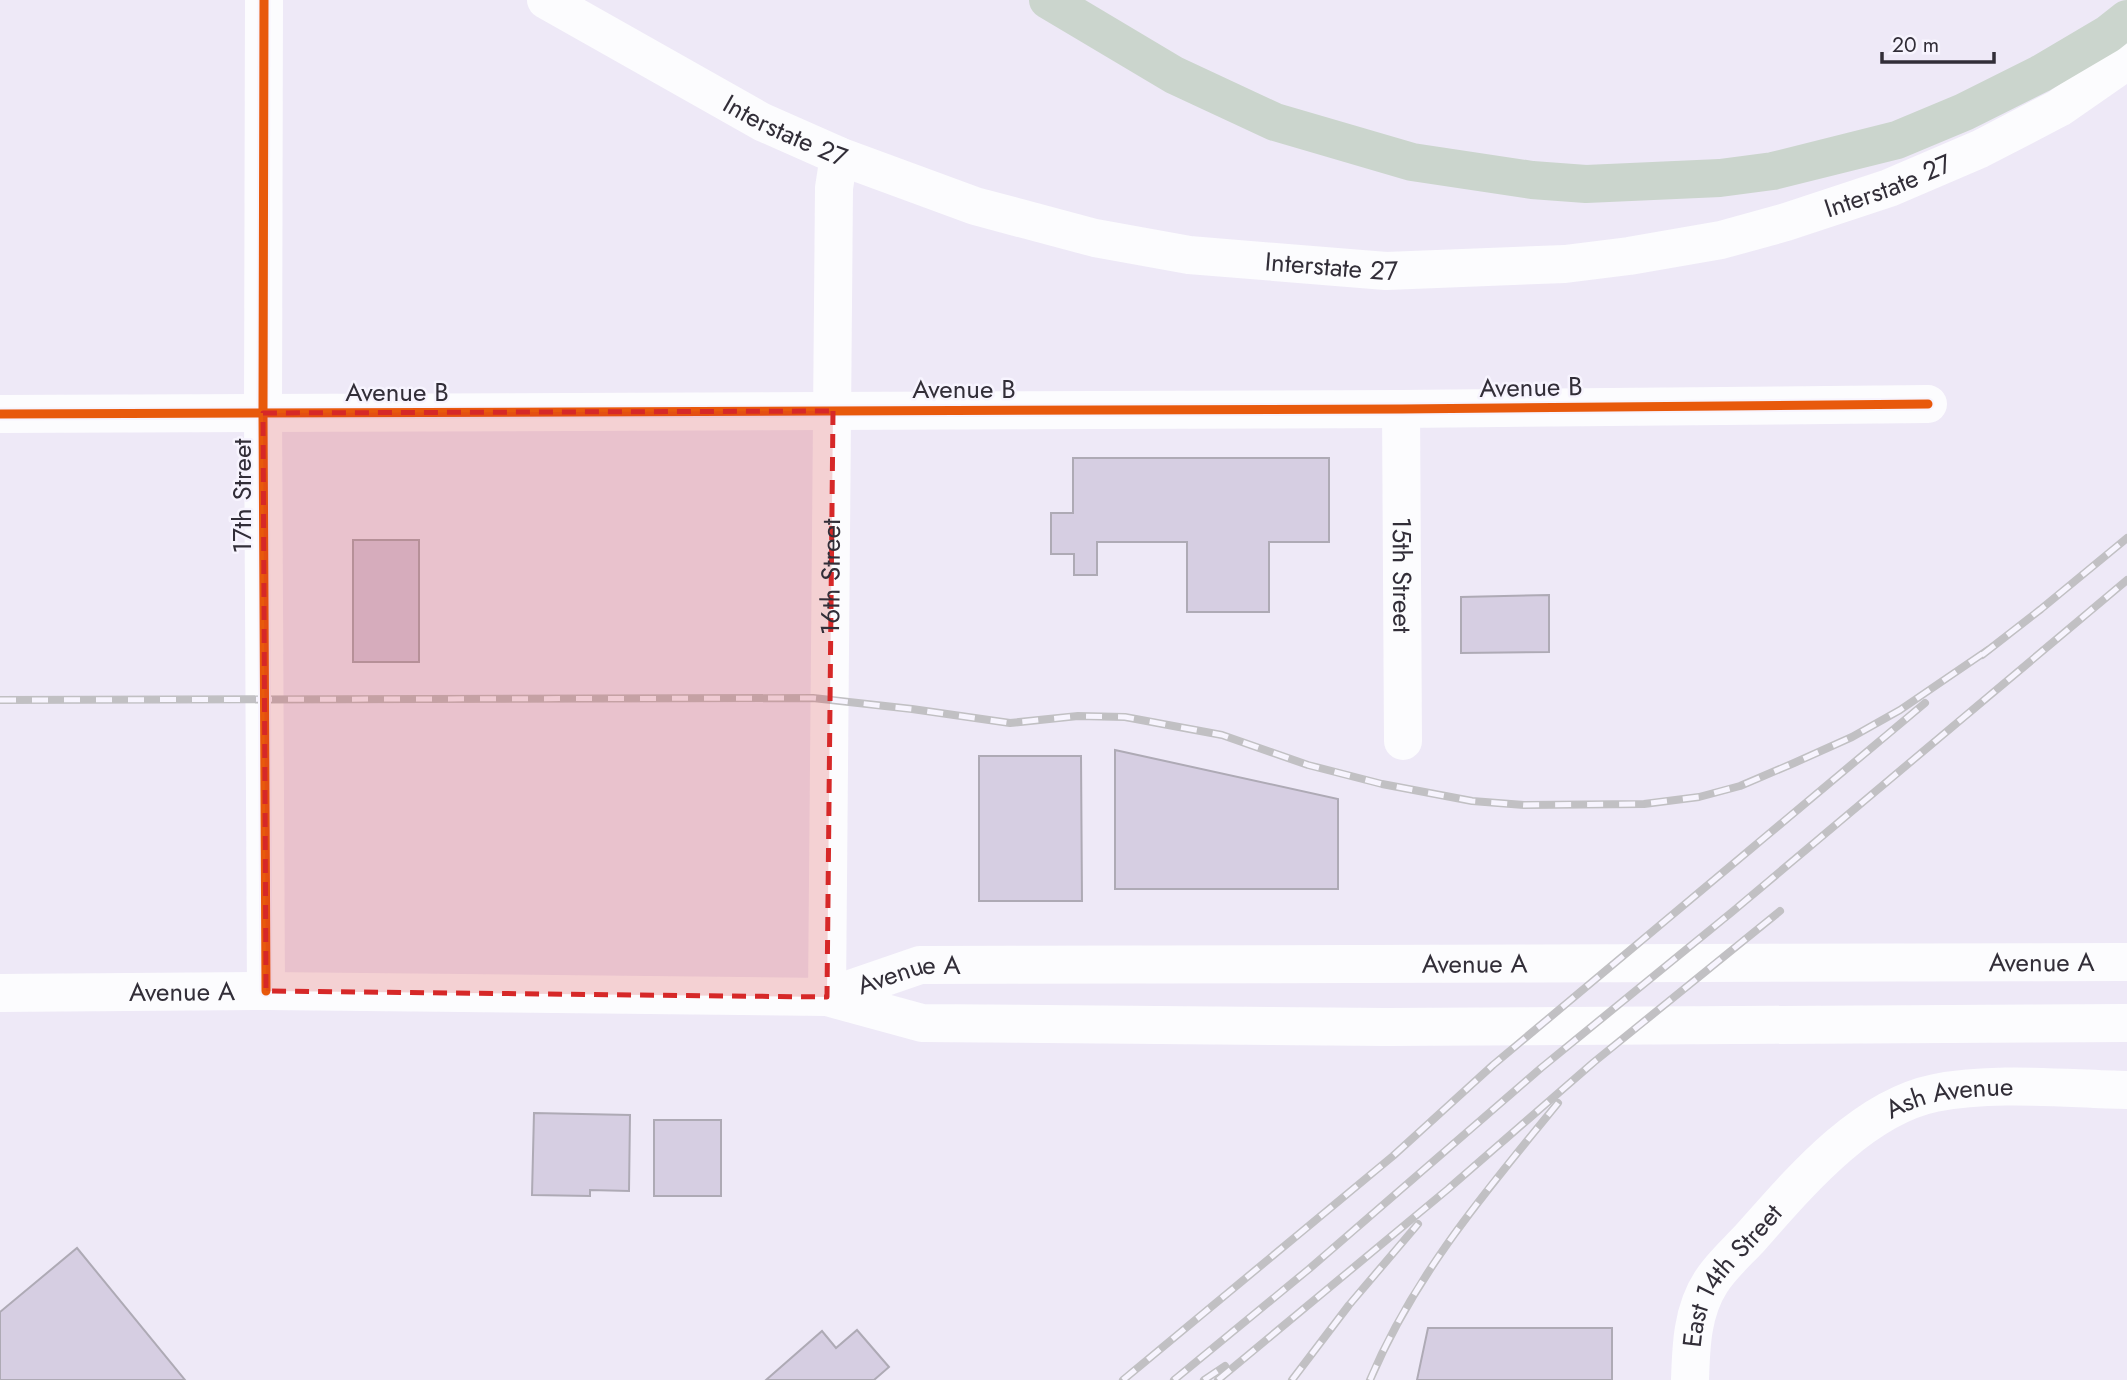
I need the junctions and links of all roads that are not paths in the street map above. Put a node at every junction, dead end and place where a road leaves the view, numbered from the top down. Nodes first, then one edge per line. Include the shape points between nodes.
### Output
1 (264, 0) edge
2 (546, 0) edge
3 (1048, 0) edge
4 (2127, 19) edge
5 (2127, 61) edge
6 (839, 156) junction
7 (1928, 404) dead end
8 (1401, 409) junction
9 (833, 411) junction
10 (263, 413) junction
11 (0, 414) edge
12 (1403, 741) dead end
13 (2127, 962) edge
14 (266, 991) junction
15 (0, 993) edge
16 (827, 997) junction
17 (2127, 1023) edge
18 (2127, 1090) edge
19 (1798, 1183) joint
20 (1690, 1380) edge

1 - 10 main road, 17th Street
2 - 6 main road, Interstate 27 via 762,122
3 - 4 highway via 1174,75 1275,122 1412,162 1586,184 1773,171 1896,140 2040,74
5 - 6 main road, Interstate 27 via 2059,108 1889,188 1721,240 1565,264 1387,271 1189,255 1095,238 975,206
6 - 9 main road, 16th Street via 834,188
7 - 8 main road, Avenue B
8 - 9 main road, Avenue B
8 - 12 main road, 15th Street
9 - 10 main road, Avenue B
9 - 16 main road, 16th Street
10 - 11 main road, Avenue B
10 - 14 main road, 17th Street
13 - 16 main road, Avenue A via 920,965
14 - 15 main road, Avenue A
14 - 16 main road, Avenue A
16 - 17 main road, Avenue A via 922,1023 1386,1027
18 - 19 main road, Ash Avenue via 1982,1087 1935,1093 1902,1103 1860,1129
19 - 20 main road, East 14th Street via 1710,1283 1694,1324

